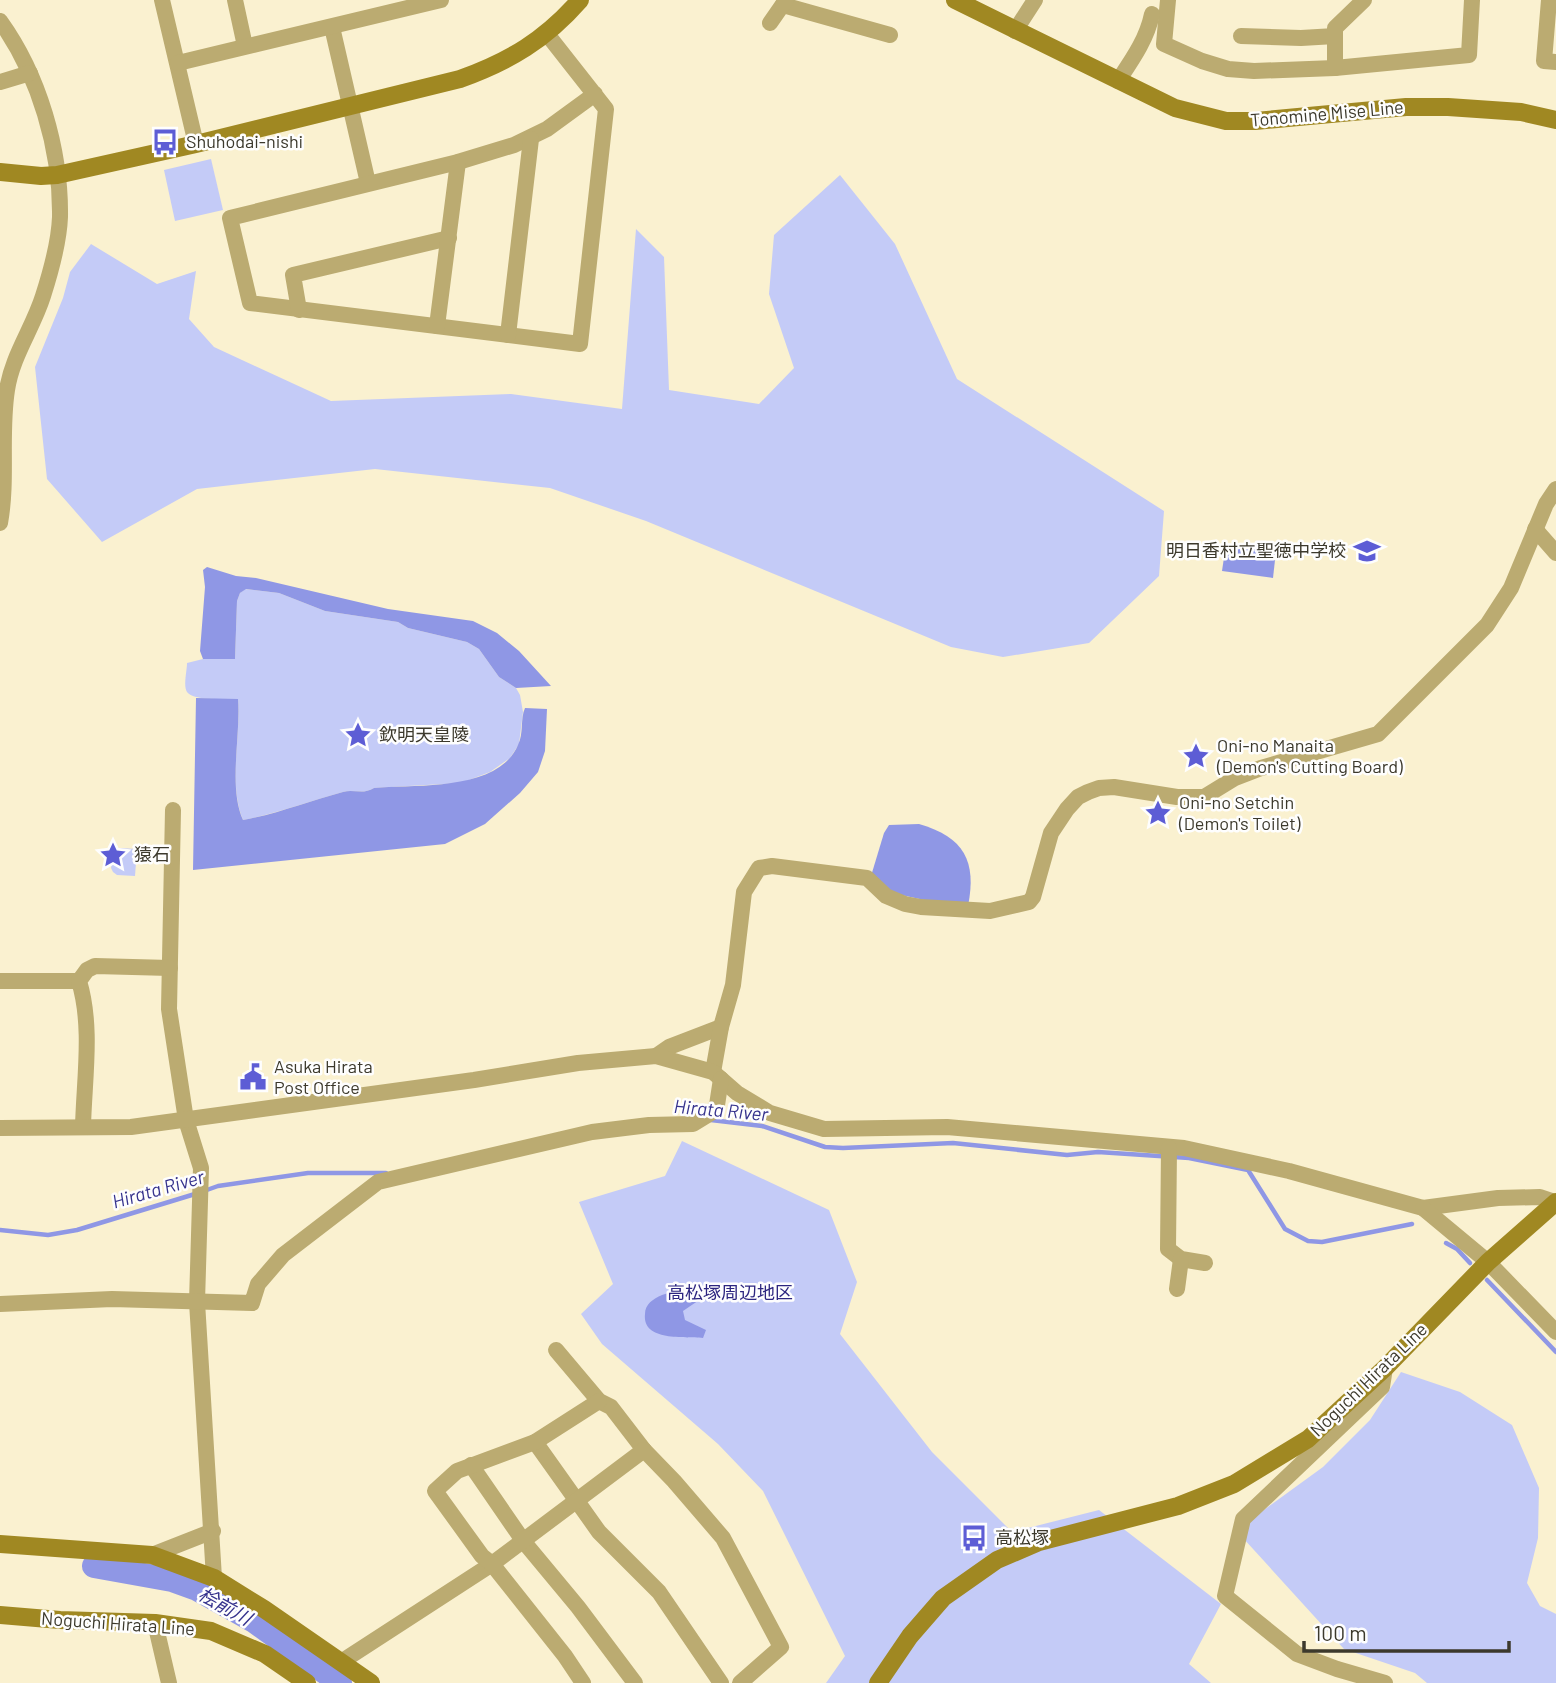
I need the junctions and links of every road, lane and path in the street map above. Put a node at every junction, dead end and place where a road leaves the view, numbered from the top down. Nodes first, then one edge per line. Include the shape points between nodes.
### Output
1 (162, 0) edge
2 (235, 0) edge
3 (440, 0) edge
4 (580, 0) edge
5 (955, 0) edge
6 (1035, 0) edge
7 (1168, 0) edge
8 (1364, 0) edge
9 (1472, 0) edge
10 (1549, 0) edge
11 (784, 2) edge
12 (1152, 14) dead end
13 (0, 21) edge
14 (769, 23) dead end
15 (332, 27) junction
16 (1015, 31) junction
17 (548, 34) junction
18 (890, 35) dead end
19 (1241, 36) dead end
20 (1335, 36) junction
21 (246, 46) junction
22 (1556, 62) edge
23 (178, 63) junction
24 (1335, 68) junction
25 (30, 73) junction
26 (1118, 81) junction
27 (0, 82) edge
28 (595, 94) junction
29 (349, 106) junction
30 (1556, 120) edge
31 (531, 139) junction
32 (196, 144) junction
33 (458, 162) junction
34 (0, 172) edge
35 (57, 174) junction
36 (368, 183) junction
37 (449, 239) junction
38 (299, 310) junction
39 (437, 326) junction
40 (508, 335) junction
41 (1556, 489) edge
42 (0, 523) edge
43 (1535, 529) junction
44 (1556, 553) edge
45 (173, 810) dead end
46 (170, 968) junction
47 (0, 981) edge
48 (79, 981) junction
49 (721, 1027) junction
50 (656, 1056) junction
51 (717, 1076) junction
52 (186, 1120) junction
53 (83, 1127) junction
54 (0, 1128) edge
55 (1168, 1154) junction
56 (1556, 1202) edge
57 (1423, 1208) junction
58 (1181, 1259) junction
59 (1488, 1262) junction
60 (1205, 1263) dead end
61 (1177, 1289) dead end
62 (197, 1302) junction
63 (0, 1304) edge
64 (1556, 1332) edge
65 (556, 1350) dead end
66 (1385, 1368) junction
67 (599, 1401) junction
68 (535, 1442) junction
69 (644, 1450) junction
70 (471, 1465) junction
71 (577, 1502) junction
72 (213, 1531) junction
73 (524, 1542) junction
74 (0, 1544) edge
75 (152, 1555) junction
76 (492, 1564) junction
77 (214, 1578) junction
78 (0, 1615) edge
79 (155, 1623) junction
80 (341, 1662) junction
81 (169, 1683) edge
82 (307, 1683) edge
83 (371, 1683) edge
84 (583, 1683) edge
85 (635, 1683) edge
86 (722, 1683) edge
87 (740, 1683) edge
88 (878, 1683) edge
89 (1385, 1683) edge

1 - 23 street
2 - 21 street
3 - 15 street
4 - 17 main road
5 - 16 main road, Tonomine Mise Line
6 - 16 street
7 - 24 street via 1164,44 1202,61 1254,71
8 - 20 street via 1335,28
9 - 24 street via 1469,55
10 - 22 street via 1544,61
11 - 14 street
11 - 18 street
12 - 26 street via 1141,45
13 - 25 street
15 - 21 street
15 - 29 street
16 - 26 main road, Tonomine Mise Line
17 - 28 street
17 - 29 main road via 486,70
19 - 20 street
20 - 24 street
21 - 23 street
23 - 32 street
25 - 27 street
25 - 35 street
26 - 30 main road, Tonomine Mise Line via 1175,108 1226,121 1405,107 1521,112
28 - 31 street
28 - 40 street via 606,109 580,344
29 - 32 main road
29 - 36 street
31 - 33 street
31 - 40 street
32 - 35 main road
33 - 36 street
33 - 37 street
34 - 35 main road
35 - 42 street via 60,218 55,250 43,297 7,389
36 - 38 street via 230,218 250,303
37 - 38 street via 293,275
37 - 39 street
38 - 39 street
39 - 40 street
41 - 43 street
43 - 44 street
43 - 49 street via 1511,588 1487,625 1378,734 1261,768 1204,797 1114,787 1088,792 1067,809 1051,833 1029,902 990,911 921,907 886,895 867,877 759,868 744,892 733,985
45 - 46 street
46 - 48 street via 94,966
46 - 52 street via 169,1009
47 - 48 street
48 - 53 street via 86,1045
49 - 50 street
49 - 51 street
50 - 51 street
50 - 52 street via 578,1063
51 - 55 street via 770,1113 824,1129 947,1127
51 - 62 street via 717,1105 694,1124 592,1132 378,1182 284,1255 258,1284 252,1303
52 - 53 street
52 - 62 street via 201,1168
53 - 54 street
55 - 57 street via 1184,1148 1232,1158
55 - 58 street via 1168,1249
56 - 57 street via 1540,1197 1499,1198
56 - 59 main road, Noguchi Hirata Line
57 - 59 street
58 - 60 street
58 - 61 street
59 - 64 street
59 - 66 main road, Noguchi Hirata Line
62 - 63 street via 112,1299
62 - 72 street
65 - 67 street
66 - 88 main road, Noguchi Hirata Line via 1308,1439 1234,1484 1178,1506 1039,1542 998,1560 943,1598 909,1636
66 - 89 street via 1382,1387 1242,1519 1225,1596 1297,1654
67 - 68 street
67 - 69 street via 611,1407
68 - 70 street
68 - 71 street
69 - 71 street
69 - 87 street via 723,1538 781,1647
70 - 73 street
70 - 76 street via 435,1491
71 - 73 street
71 - 86 street via 599,1532 659,1592
72 - 75 street
72 - 77 street
73 - 76 street
73 - 85 street
74 - 75 main road
75 - 77 main road
76 - 80 street
76 - 84 street
77 - 80 main road
78 - 79 main road, Noguchi Hirata Line
79 - 81 street
79 - 82 main road, Noguchi Hirata Line via 211,1631 265,1654
80 - 83 main road

